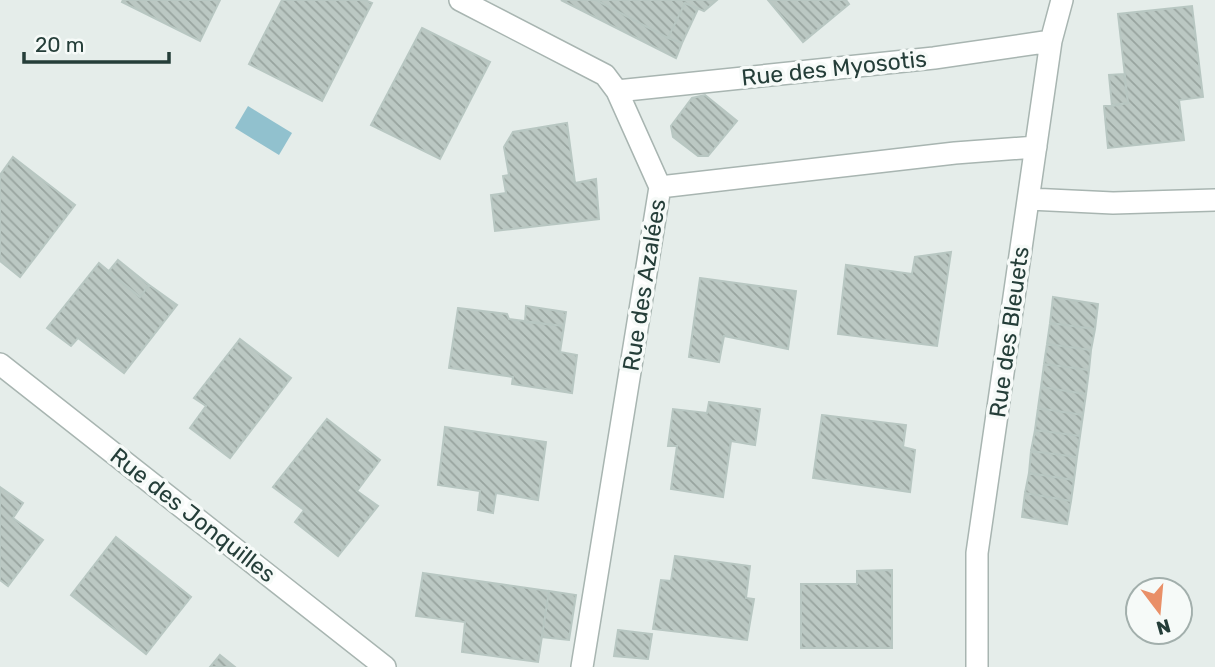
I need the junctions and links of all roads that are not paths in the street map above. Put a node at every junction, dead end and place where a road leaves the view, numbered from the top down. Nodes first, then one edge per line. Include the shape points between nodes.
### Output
1 (460, 0) edge
2 (1062, 0) edge
3 (1051, 41) junction
4 (617, 91) junction
5 (1036, 147) junction
6 (660, 187) junction
7 (1029, 199) junction
8 (1215, 200) edge
9 (0, 364) edge
10 (385, 667) edge
11 (582, 667) edge
12 (977, 667) edge

1 - 4 street, Rue des Azalées via 604,75
2 - 3 street, Rue des Bleuets
3 - 4 street, Rue des Myosotis
3 - 5 street, Rue des Bleuets
4 - 6 street, Rue des Azalées
5 - 6 street
5 - 7 street, Rue des Bleuets
6 - 11 street, Rue des Azalées
7 - 8 street via 1113,203
7 - 12 street, Rue des Bleuets via 977,553
9 - 10 street, Rue des Jonquilles

